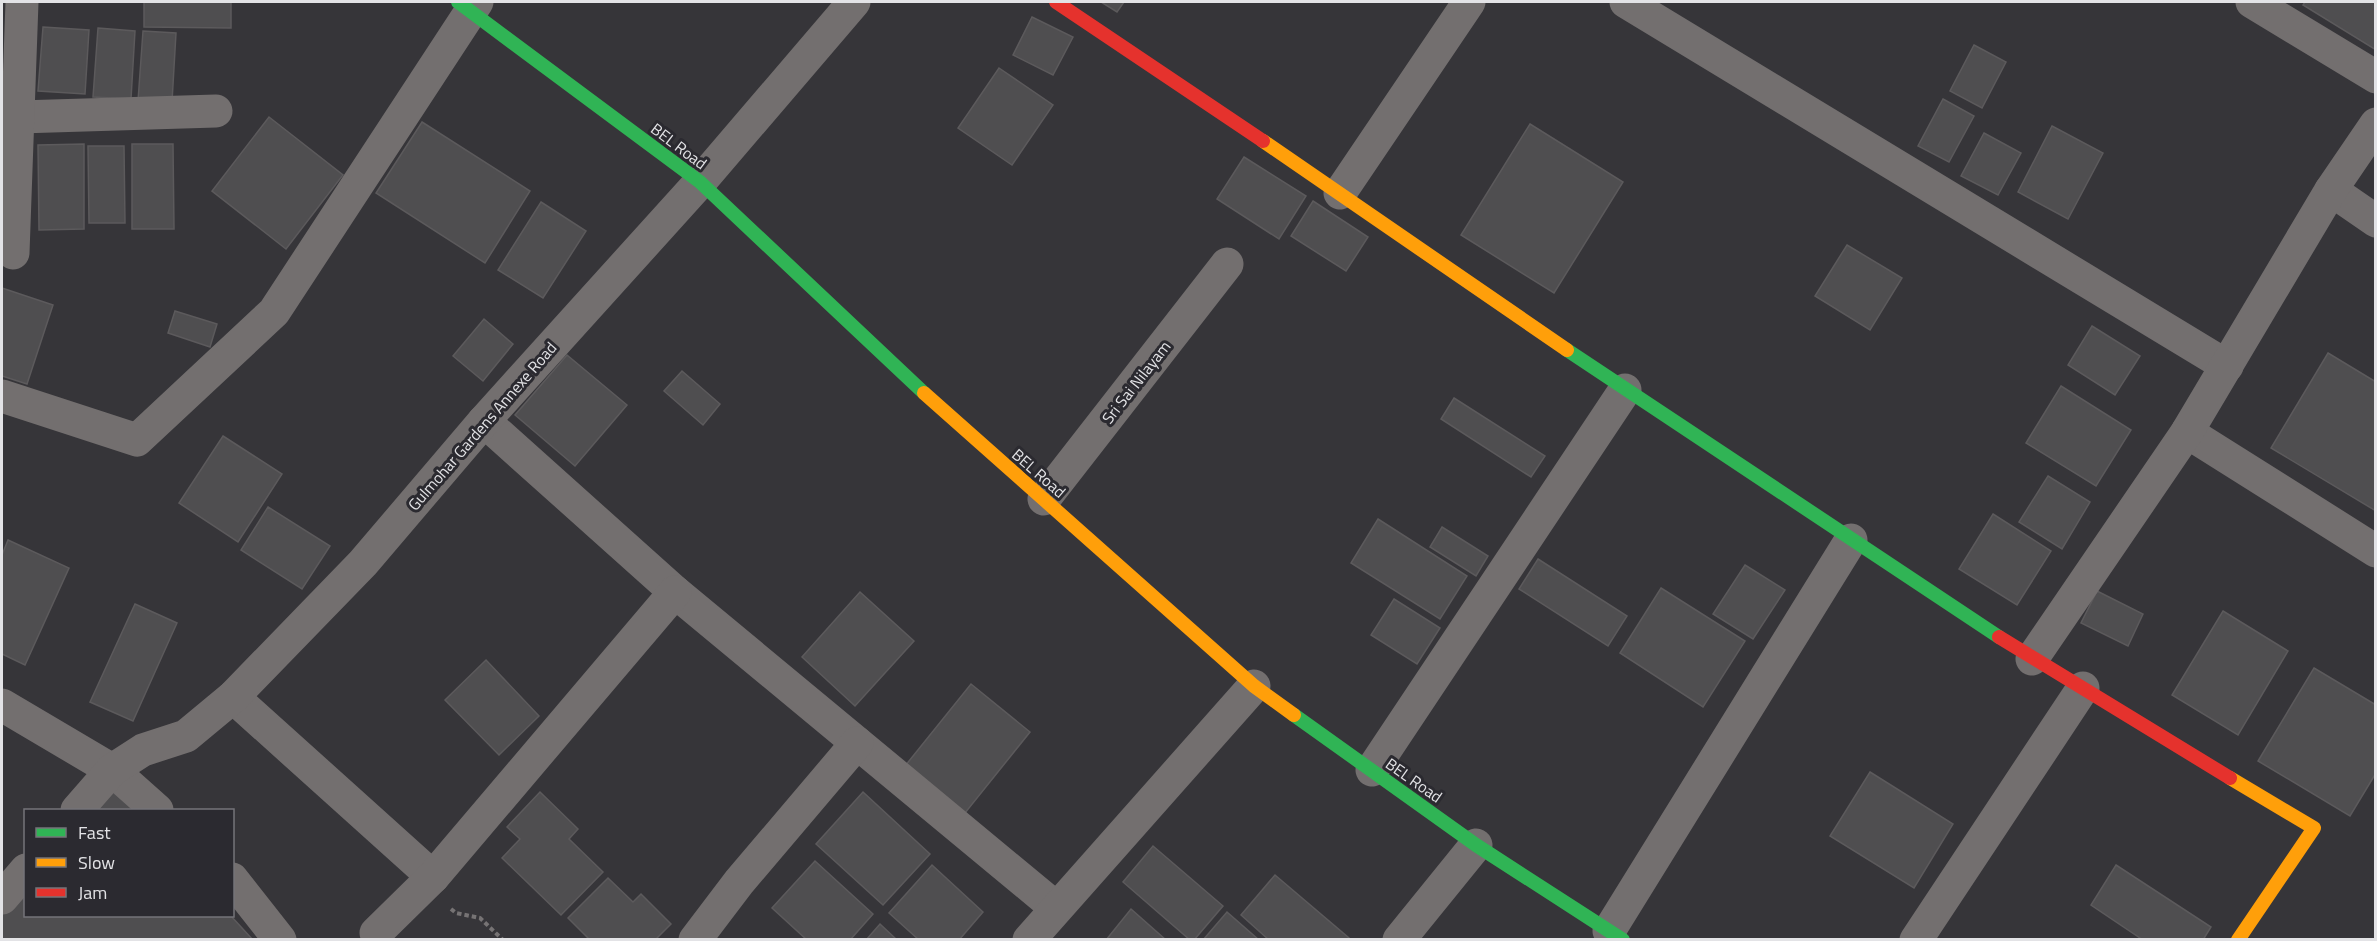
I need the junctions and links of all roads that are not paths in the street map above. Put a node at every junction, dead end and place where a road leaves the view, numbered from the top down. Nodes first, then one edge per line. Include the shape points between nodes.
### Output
1 (22, 2) edge
2 (854, 2) edge
3 (1056, 2) edge
4 (1468, 2) edge
5 (1626, 2) edge
6 (2252, 2) edge
7 (468, 4) edge
8 (2376, 77) edge
9 (216, 111) dead end
10 (19, 117) junction
11 (2376, 124) edge
12 (700, 182) junction
13 (2331, 190) junction
14 (1340, 193) junction
15 (2376, 221) edge
16 (13, 253) dead end
17 (1227, 264) dead end
18 (2227, 366) junction
19 (1625, 390) junction
20 (2, 396) edge
21 (484, 422) junction
22 (2187, 432) junction
23 (1044, 499) junction
24 (1851, 540) junction
25 (2376, 551) edge
26 (675, 592) junction
27 (2032, 659) junction
28 (1254, 686) junction
29 (2083, 688) junction
30 (233, 697) junction
31 (2, 705) edge
32 (857, 743) junction
33 (112, 770) junction
34 (1372, 770) junction
35 (78, 809) edge
36 (156, 809) edge
37 (1476, 844) junction
38 (24, 872) edge
39 (433, 876) junction
40 (234, 882) edge
41 (2, 898) edge
42 (1055, 907) junction
43 (376, 933) dead end
44 (1616, 935) edge
45 (280, 939) edge
46 (695, 939) edge
47 (1029, 939) edge
48 (1399, 939) edge
49 (1916, 939) edge
50 (2238, 939) edge

1 - 10 street
2 - 12 street, Gulmohar Gardens Annexe Road
3 - 14 street
4 - 14 street
5 - 18 street
6 - 8 street
7 - 12 street, BEL Road
7 - 20 street via 274,312 137,440
9 - 10 street
10 - 16 street
11 - 13 street
12 - 21 street, Gulmohar Gardens Annexe Road
12 - 23 street, BEL Road via 886,360
13 - 15 street
13 - 18 street
14 - 19 street
17 - 23 street, Sri Sai Nilayam
18 - 22 street
19 - 24 street
19 - 34 street
21 - 26 street
21 - 30 street, Gulmohar Gardens Annexe Road via 363,563
22 - 25 street
22 - 27 street
23 - 28 street, BEL Road
24 - 27 street
24 - 44 street
26 - 32 street
26 - 39 street
27 - 29 street
28 - 34 street, BEL Road
28 - 42 street
29 - 49 street
29 - 50 street via 2314,828
30 - 33 street, Gulmohar Gardens Annexe Road via 186,736 143,750
30 - 39 street
31 - 33 street
32 - 42 street
32 - 46 street
33 - 35 street, Gulmohar Gardens Annexe Road
33 - 36 street
34 - 37 street, BEL Road
37 - 44 street, BEL Road
37 - 48 street
38 - 41 street
39 - 43 street
40 - 45 street
42 - 47 street

